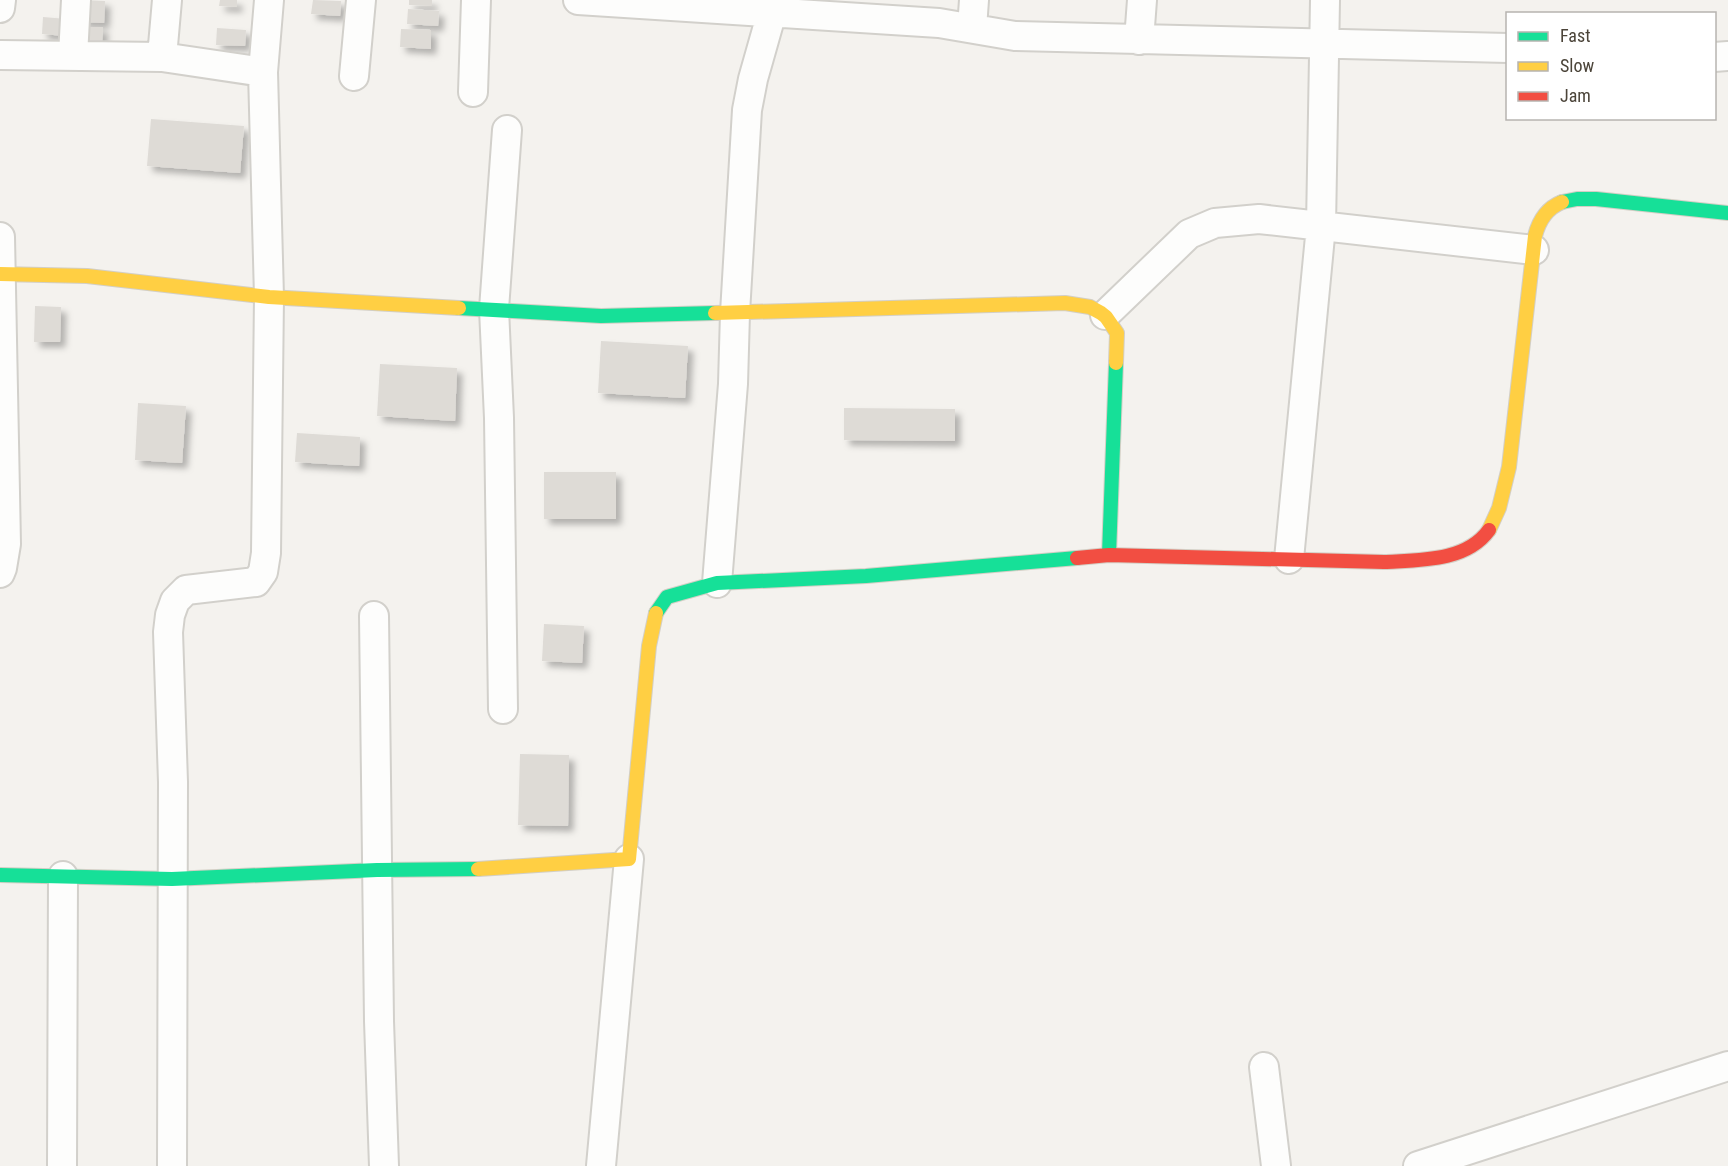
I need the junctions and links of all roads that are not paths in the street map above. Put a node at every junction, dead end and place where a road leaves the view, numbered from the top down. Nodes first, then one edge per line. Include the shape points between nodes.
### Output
1 (1, 0) edge
2 (76, 0) edge
3 (167, 0) edge
4 (269, 0) edge
5 (361, 0) edge
6 (476, 0) edge
7 (578, 0) edge
8 (974, 0) edge
9 (1142, 0) edge
10 (1325, 0) edge
11 (733, 5) edge
12 (0, 8) edge
13 (772, 12) junction
14 (972, 28) junction
15 (1139, 40) junction
16 (1324, 43) junction
17 (1506, 48) edge
18 (0, 55) edge
19 (73, 56) junction
20 (162, 57) junction
21 (263, 72) junction
22 (354, 76) dead end
23 (473, 92) dead end
24 (507, 130) dead end
25 (1728, 213) edge
26 (1321, 226) junction
27 (0, 237) edge
28 (1534, 250) junction
29 (1, 274) edge
30 (269, 297) junction
31 (494, 309) junction
32 (735, 313) junction
33 (1105, 315) junction
34 (1109, 555) junction
35 (1289, 559) junction
36 (0, 573) edge
37 (717, 583) junction
38 (374, 616) dead end
39 (503, 709) dead end
40 (629, 859) junction
41 (377, 870) junction
42 (0, 875) edge
43 (63, 876) junction
44 (172, 879) junction
45 (1728, 1066) edge
46 (1264, 1068) dead end
47 (62, 1166) edge
48 (172, 1166) edge
49 (384, 1166) edge
50 (602, 1166) edge
51 (1276, 1166) edge
52 (1418, 1166) edge

1 - 12 street
2 - 19 street
3 - 20 street
4 - 21 street
5 - 22 street
6 - 23 street
7 - 11 street
8 - 14 street
9 - 15 street
10 - 16 street
11 - 13 street
13 - 14 street
13 - 32 street via 747,110
14 - 15 street via 1015,36
15 - 16 street
16 - 17 street
16 - 26 street
18 - 19 street
19 - 20 street
20 - 21 street
21 - 30 street
24 - 31 street
25 - 28 street via 1590,198 1560,203 1538,225
26 - 28 street
26 - 33 street via 1258,219 1215,223 1189,234
26 - 35 street
27 - 29 street
28 - 35 street via 1510,462 1498,513 1485,536 1467,549 1424,559
29 - 30 street via 87,276
29 - 36 street via 6,544
30 - 31 street
30 - 44 street via 263,573 256,582 186,590 175,601 170,615
31 - 32 street via 601,316
31 - 39 street
32 - 33 street via 1065,303 1090,306
32 - 37 street
33 - 34 street via 1117,333
34 - 35 street
34 - 37 street via 866,576
37 - 40 street via 667,597 655,615
38 - 41 street
40 - 41 street via 469,870
40 - 50 street
41 - 44 street
41 - 49 street
42 - 43 street
43 - 44 street
43 - 47 street
44 - 48 street
45 - 52 street
46 - 51 street

